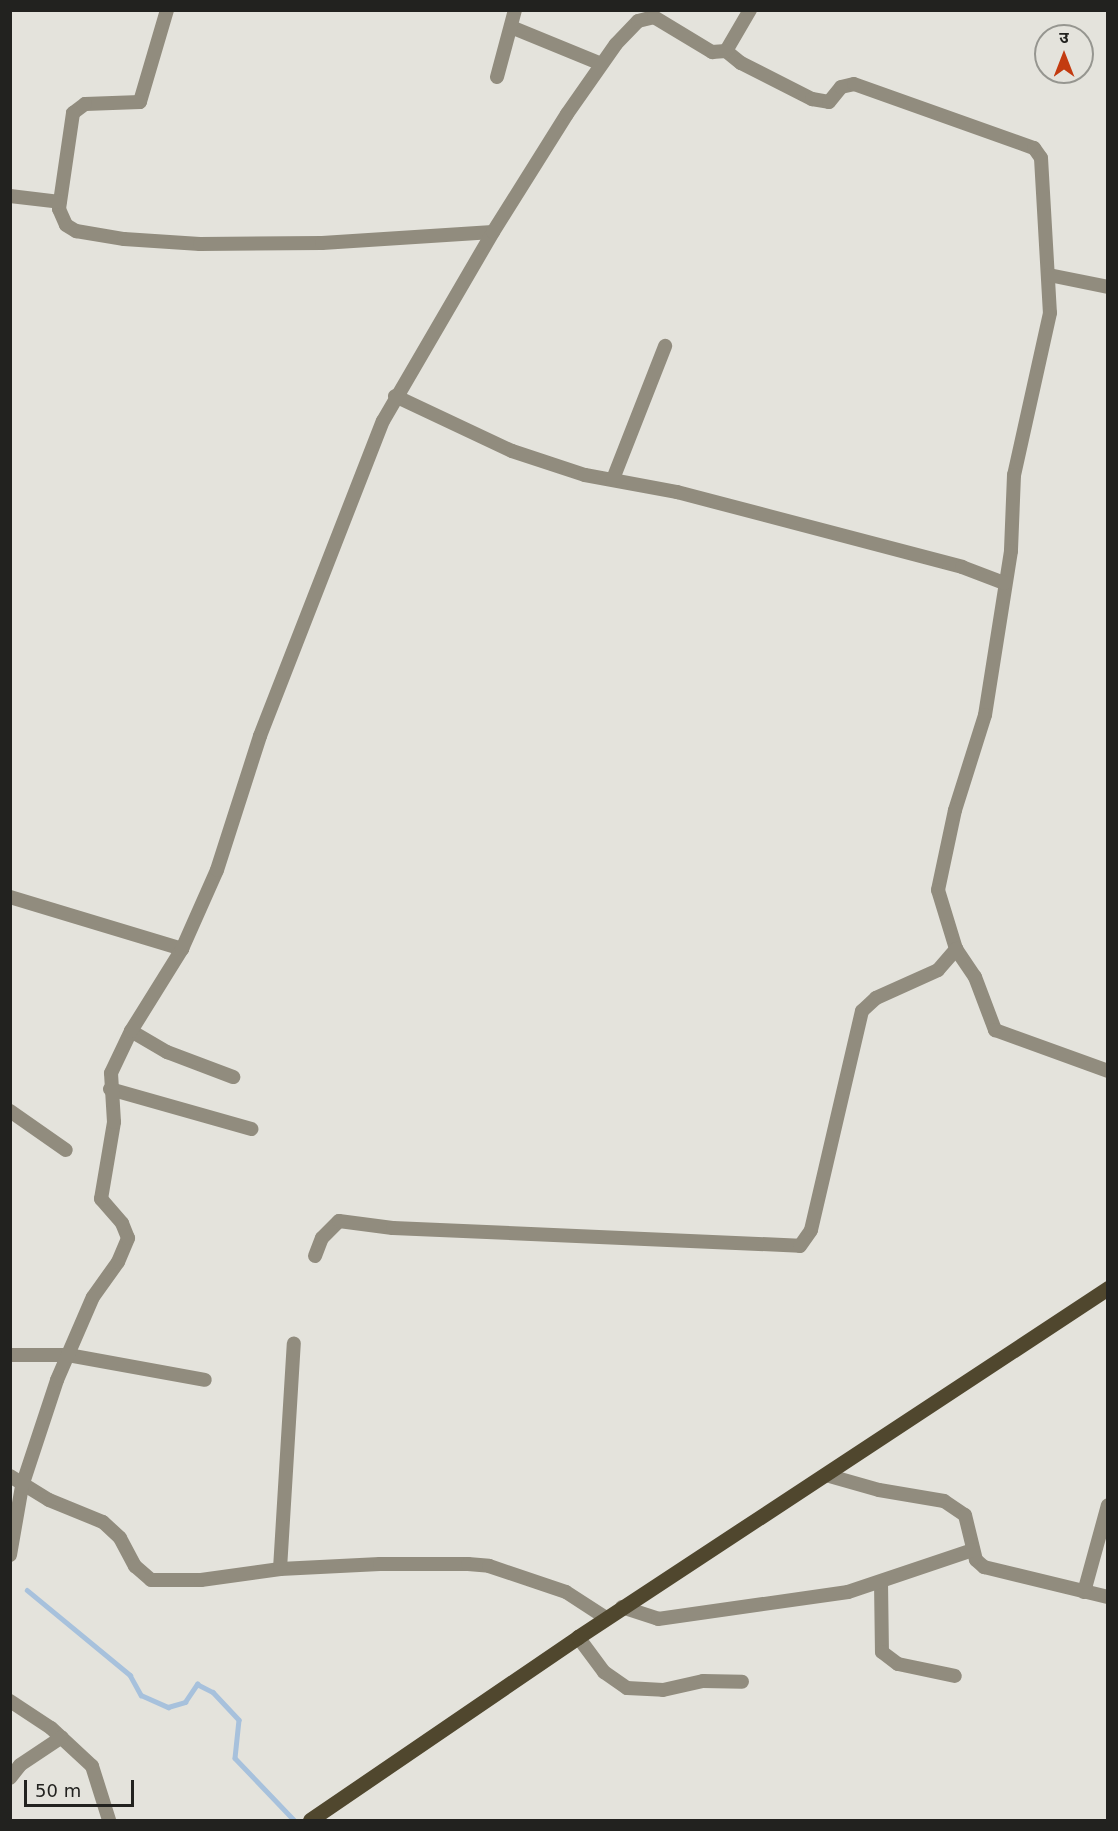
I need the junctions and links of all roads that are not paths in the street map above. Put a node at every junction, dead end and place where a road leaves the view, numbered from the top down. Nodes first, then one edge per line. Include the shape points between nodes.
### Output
1 (167, 10) edge
2 (515, 10) edge
3 (750, 10) edge
4 (511, 27) junction
5 (726, 51) junction
6 (601, 64) junction
7 (497, 77) dead end
8 (10, 196) edge
9 (60, 202) junction
10 (493, 232) junction
11 (1049, 275) junction
12 (1107, 287) edge
13 (664, 346) dead end
14 (395, 396) junction
15 (613, 479) junction
16 (1004, 583) junction
17 (10, 897) edge
18 (182, 949) junction
19 (956, 949) junction
20 (131, 1031) junction
21 (1107, 1071) edge
22 (233, 1077) dead end
23 (110, 1089) junction
24 (10, 1111) edge
25 (251, 1129) dead end
26 (66, 1150) dead end
27 (315, 1256) dead end
28 (1107, 1287) edge
29 (294, 1343) dead end
30 (10, 1355) edge
31 (68, 1355) junction
32 (205, 1380) dead end
33 (826, 1474) junction
34 (10, 1476) edge
35 (22, 1486) junction
36 (1107, 1505) edge
37 (972, 1550) junction
38 (10, 1555) edge
39 (280, 1569) junction
40 (881, 1582) junction
41 (1084, 1592) junction
42 (1107, 1597) edge
43 (622, 1607) junction
44 (606, 1618) junction
45 (578, 1637) junction
46 (955, 1676) dead end
47 (742, 1682) dead end
48 (10, 1701) edge
49 (62, 1737) junction
50 (10, 1778) edge
51 (311, 1820) edge
52 (109, 1821) edge

1 - 9 street via 140,102 85,104 73,113
2 - 4 street
3 - 5 street
4 - 6 street
4 - 7 street
5 - 6 street via 712,52 654,17 638,21
5 - 11 street via 741,63 812,99 829,102 841,87 854,84 1034,148 1043,171
6 - 10 street
8 - 9 street
9 - 10 street via 66,225 124,239 200,244 322,243
10 - 14 street
11 - 12 street
11 - 16 street via 1050,313 1022,427 1014,476 1011,551
13 - 15 street
14 - 15 street via 512,451 585,475
14 - 18 street via 260,736 217,870
15 - 16 street via 677,492 962,567
16 - 19 street via 985,715 938,879 939,901
17 - 18 street
18 - 20 street
19 - 21 street via 975,977 994,1030
19 - 27 street via 938,970 876,998 862,1011 811,1230 800,1246 393,1228 339,1221 322,1238
20 - 22 street via 175,1055
20 - 23 street via 116,1058
23 - 25 street
23 - 31 street via 112,1139 101,1199 122,1223 128,1238 118,1262 93,1297
24 - 26 street
28 - 33 main road
29 - 39 street
30 - 31 street
31 - 32 street
31 - 35 street
33 - 37 street via 958,1508 969,1526
33 - 43 main road
34 - 35 street
35 - 38 street
35 - 39 street via 103,1522 120,1538 135,1566 151,1580 201,1580
36 - 41 street
37 - 40 street
37 - 41 street via 976,1560 994,1571
39 - 44 street via 427,1563 489,1566 566,1592
40 - 43 street via 848,1592 658,1619
40 - 46 street via 882,1652 898,1664
41 - 42 street
43 - 44 main road
44 - 45 main road
45 - 47 street via 604,1672 627,1688 663,1690 703,1681
45 - 51 main road
48 - 49 street
49 - 50 street via 20,1765
49 - 52 street via 92,1766

